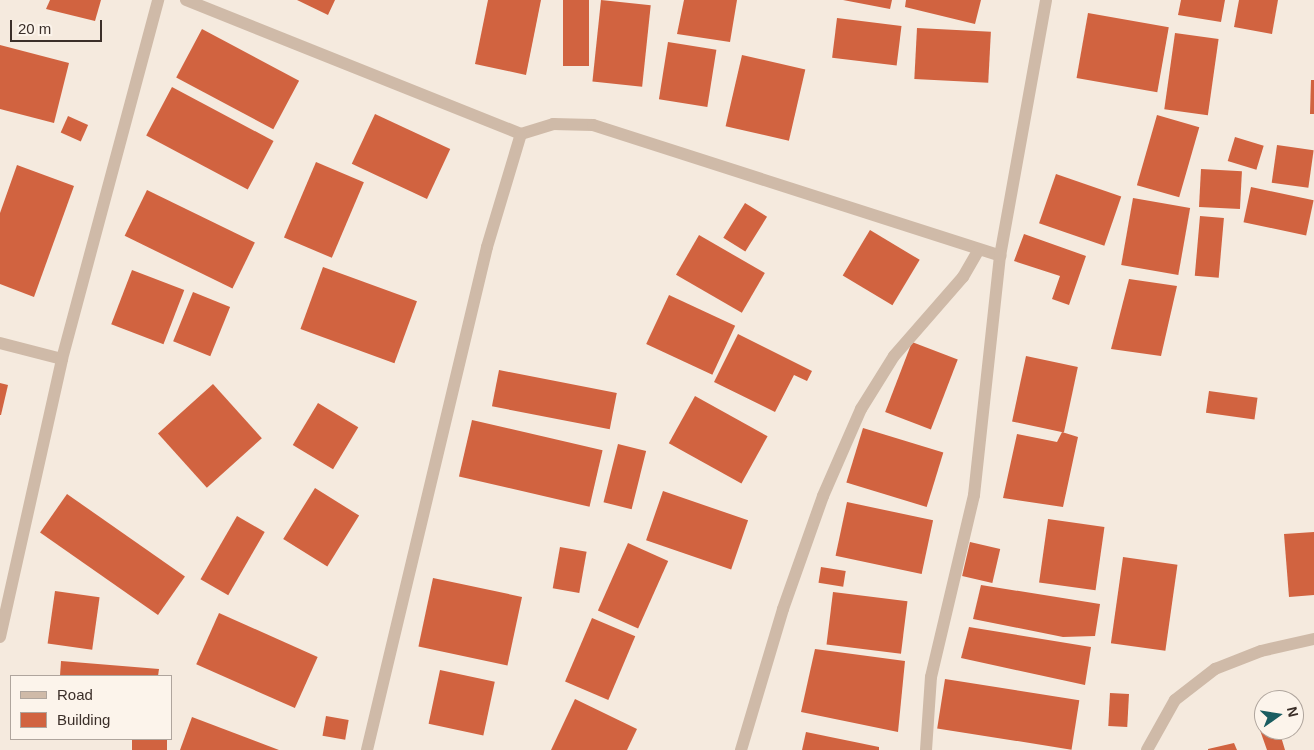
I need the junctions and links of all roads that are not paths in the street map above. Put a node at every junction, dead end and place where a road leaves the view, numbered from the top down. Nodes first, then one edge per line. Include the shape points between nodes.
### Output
1 (158, 0) edge
2 (186, 0) edge
3 (1046, 0) edge
4 (521, 134) junction
5 (978, 251) junction
6 (1000, 256) junction
7 (0, 343) edge
8 (62, 359) junction
9 (0, 637) edge
10 (1314, 638) edge
11 (368, 750) edge
12 (742, 750) edge
13 (926, 750) edge
14 (1147, 750) edge

1 - 8 street
2 - 4 street
3 - 6 street
4 - 5 street via 553,124 593,125
4 - 11 street via 486,247
5 - 6 street
5 - 12 street via 962,277 894,356 861,409 823,496 787,599
6 - 13 street via 974,495 931,677
7 - 8 street
8 - 9 street
10 - 14 street via 1261,651 1215,669 1175,700

